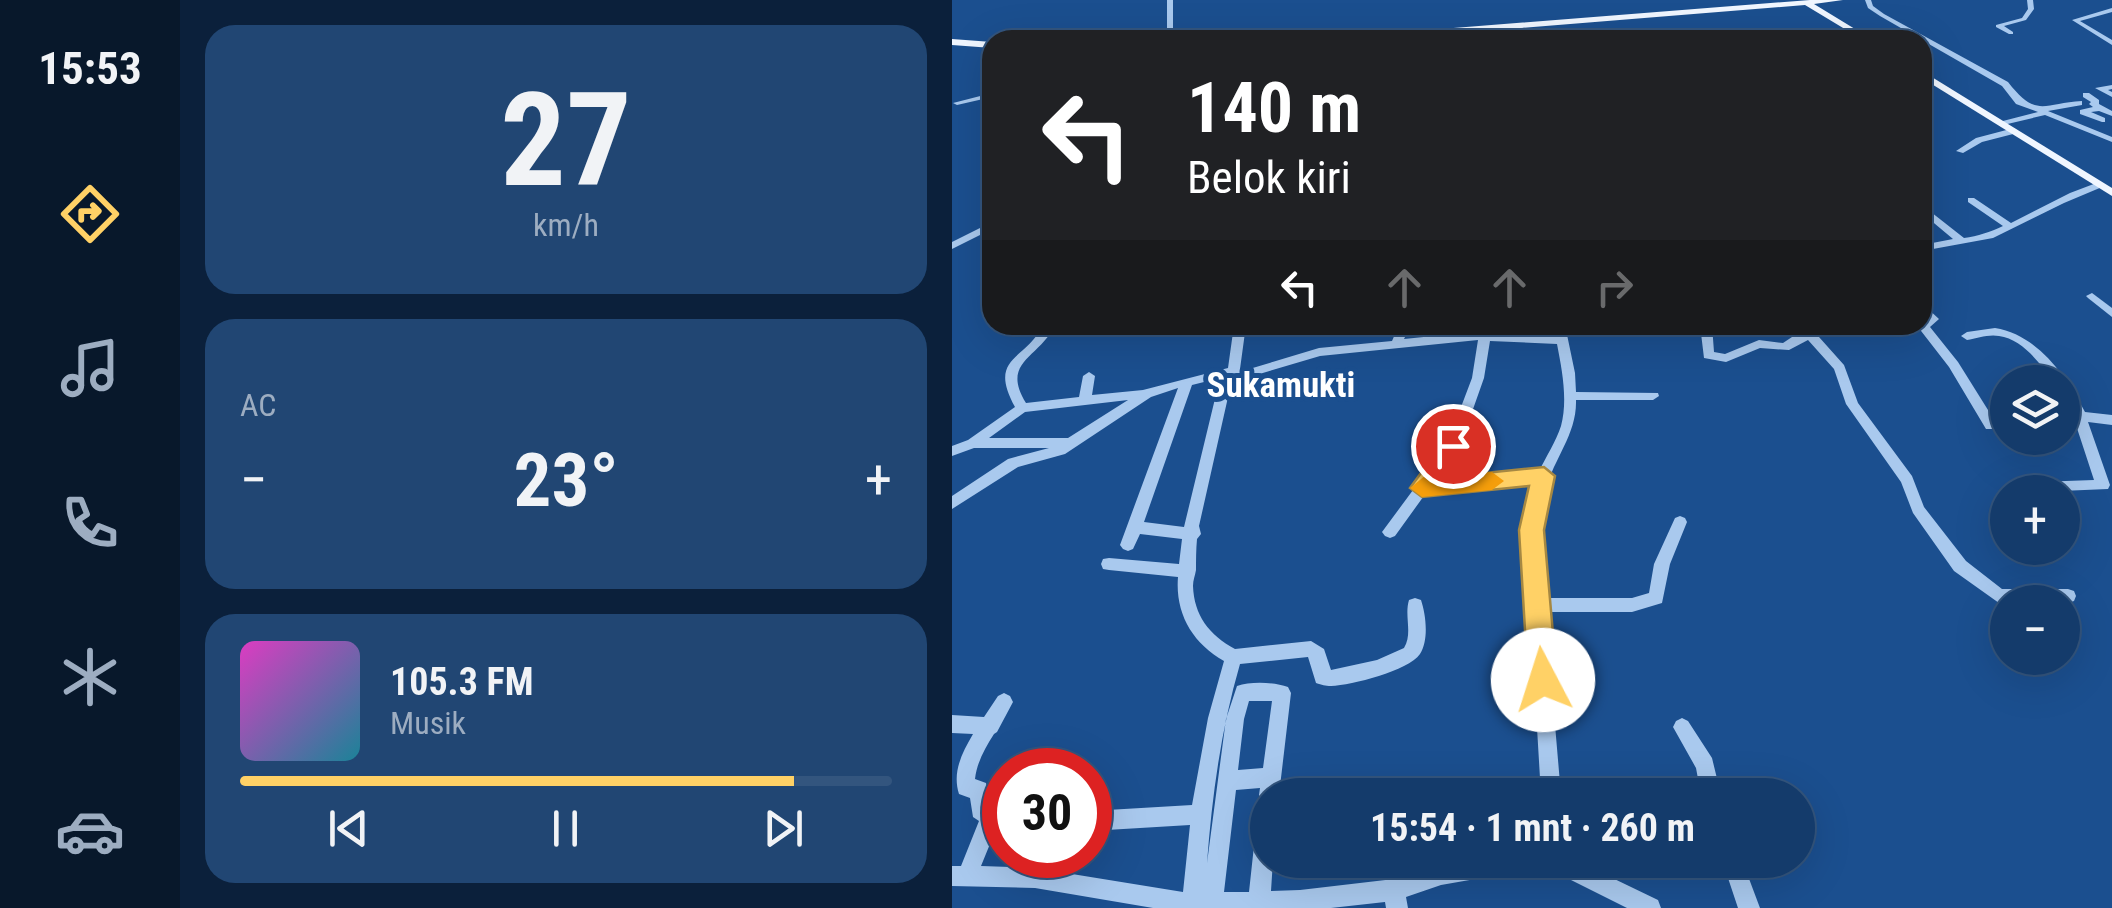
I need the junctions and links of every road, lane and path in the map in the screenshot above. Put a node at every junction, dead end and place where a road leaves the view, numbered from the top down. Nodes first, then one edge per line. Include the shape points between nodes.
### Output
1 (1170, 0) edge
2 (1838, 0) edge
3 (1868, 0) edge
4 (2030, 0) edge
5 (1807, 3) junction
6 (2112, 10) edge
7 (1519, 25) junction
8 (1170, 30) edge
9 (1462, 30) edge
10 (1522, 30) edge
11 (1852, 30) edge
12 (1906, 30) edge
13 (2012, 33) dead end
14 (952, 42) edge
15 (2112, 43) edge
16 (982, 46) edge
17 (1932, 46) edge
18 (1932, 81) edge
19 (2112, 87) edge
20 (2112, 95) edge
21 (982, 97) edge
22 (957, 102) dead end
23 (2042, 113) junction
24 (2107, 113) edge
25 (2002, 124) junction
26 (2078, 127) junction
27 (2014, 131) junction
28 (2112, 140) edge
29 (1960, 151) dead end
30 (2099, 185) junction
31 (2112, 193) edge
32 (1971, 200) dead end
33 (1932, 216) edge
34 (2009, 226) junction
35 (982, 230) edge
36 (1961, 240) junction
37 (952, 246) edge
38 (1932, 246) edge
39 (2092, 296) dead end
40 (2112, 314) edge
41 (1045, 335) edge
42 (1238, 335) edge
43 (1400, 335) edge
44 (1510, 335) edge
45 (1561, 335) edge
46 (1707, 335) edge
47 (1814, 335) edge
48 (1930, 335) edge
49 (1484, 336) junction
50 (1810, 336) junction
51 (1967, 336) dead end
52 (1395, 346) junction
53 (2048, 365) edge
54 (1230, 373) junction
55 (1090, 376) dead end
56 (1186, 383) junction
57 (1146, 394) junction
58 (1570, 396) junction
59 (1653, 396) dead end
60 (1084, 402) junction
61 (1022, 408) junction
62 (2080, 416) joint
63 (2112, 420) edge
64 (1990, 424) edge
65 (1070, 443) junction
66 (972, 444) junction
67 (952, 451) edge
68 (1544, 476) junction
69 (2080, 486) edge
70 (1422, 488) junction
71 (952, 504) edge
72 (1680, 522) dead end
73 (1135, 527) junction
74 (1390, 532) dead end
75 (1193, 534) junction
76 (1128, 545) dead end
77 (1109, 564) dead end
78 (1188, 571) junction
79 (1990, 589) edge
80 (1535, 605) junction
81 (1415, 606) dead end
82 (1234, 656) junction
83 (1541, 656) junction
84 (1004, 702) dead end
85 (1544, 704) junction
86 (952, 724) edge
87 (991, 726) junction
88 (1682, 728) dead end
89 (1271, 778) edge
90 (1550, 778) edge
91 (1708, 778) edge
92 (1226, 782) junction
93 (1250, 784) edge
94 (982, 808) edge
95 (1198, 815) junction
96 (1112, 820) edge
97 (982, 844) edge
98 (960, 875) edge
99 (1261, 878) edge
100 (1436, 878) edge
101 (1591, 878) edge
102 (1738, 878) edge
103 (1396, 899) edge
104 (1259, 902) junction
105 (1202, 904) junction
106 (1650, 908) edge
107 (1749, 908) edge

1 - 8 street
2 - 5 main road
3 - 12 street
4 - 13 street via 2024,20 1998,26
5 - 7 main road
5 - 11 main road
6 - 15 street via 2075,19
7 - 9 main road
7 - 10 street
14 - 16 main road
17 - 23 street via 2000,80 2017,101
18 - 25 main road
19 - 20 street via 2100,88
21 - 22 street
23 - 24 street via 2082,98
23 - 25 street
23 - 26 street
24 - 26 street
25 - 27 main road
26 - 28 street
27 - 29 street
27 - 30 main road
30 - 31 main road
30 - 34 street
32 - 34 street
33 - 36 street
34 - 36 street
35 - 37 street
36 - 38 street
39 - 40 street
41 - 61 street via 1015,367 1012,389
42 - 54 street
43 - 52 street
44 - 49 street
45 - 58 street
46 - 50 street via 1708,355 1716,359
47 - 50 street
48 - 64 street
49 - 52 street
49 - 70 street via 1478,378 1453,446
50 - 79 street via 1838,365 1852,404 1907,480 1918,508 1960,566
51 - 53 street via 2012,336
52 - 54 street via 1319,352
54 - 56 street
54 - 75 street
55 - 60 street
56 - 57 street
56 - 73 street
57 - 60 street
57 - 65 street
58 - 59 street
58 - 68 street via 1567,427
60 - 61 street
61 - 66 street
62 - 63 street
62 - 69 street via 2104,485
65 - 66 street
65 - 71 street via 1013,463
66 - 67 street
68 - 70 street
68 - 80 street via 1532,530
70 - 74 street
72 - 80 street via 1656,598 1632,605
73 - 75 street
73 - 76 street
75 - 78 street
77 - 78 street
78 - 82 street via 1187,606 1194,621
80 - 83 street
81 - 82 street via 1416,644 1396,662 1326,679 1311,649
82 - 95 street
83 - 85 street
83 - 85 street via 1564,658 1570,688 1566,705
84 - 87 street
85 - 90 street
86 - 87 street
87 - 94 street via 977,742 964,784 979,790
88 - 91 street
89 - 92 street via 1281,691 1243,692
92 - 93 street
92 - 105 street
95 - 96 street
95 - 105 street
97 - 98 street
98 - 105 street via 1035,878
99 - 104 street
100 - 103 street
101 - 106 street
102 - 107 street
103 - 104 street
104 - 105 street

